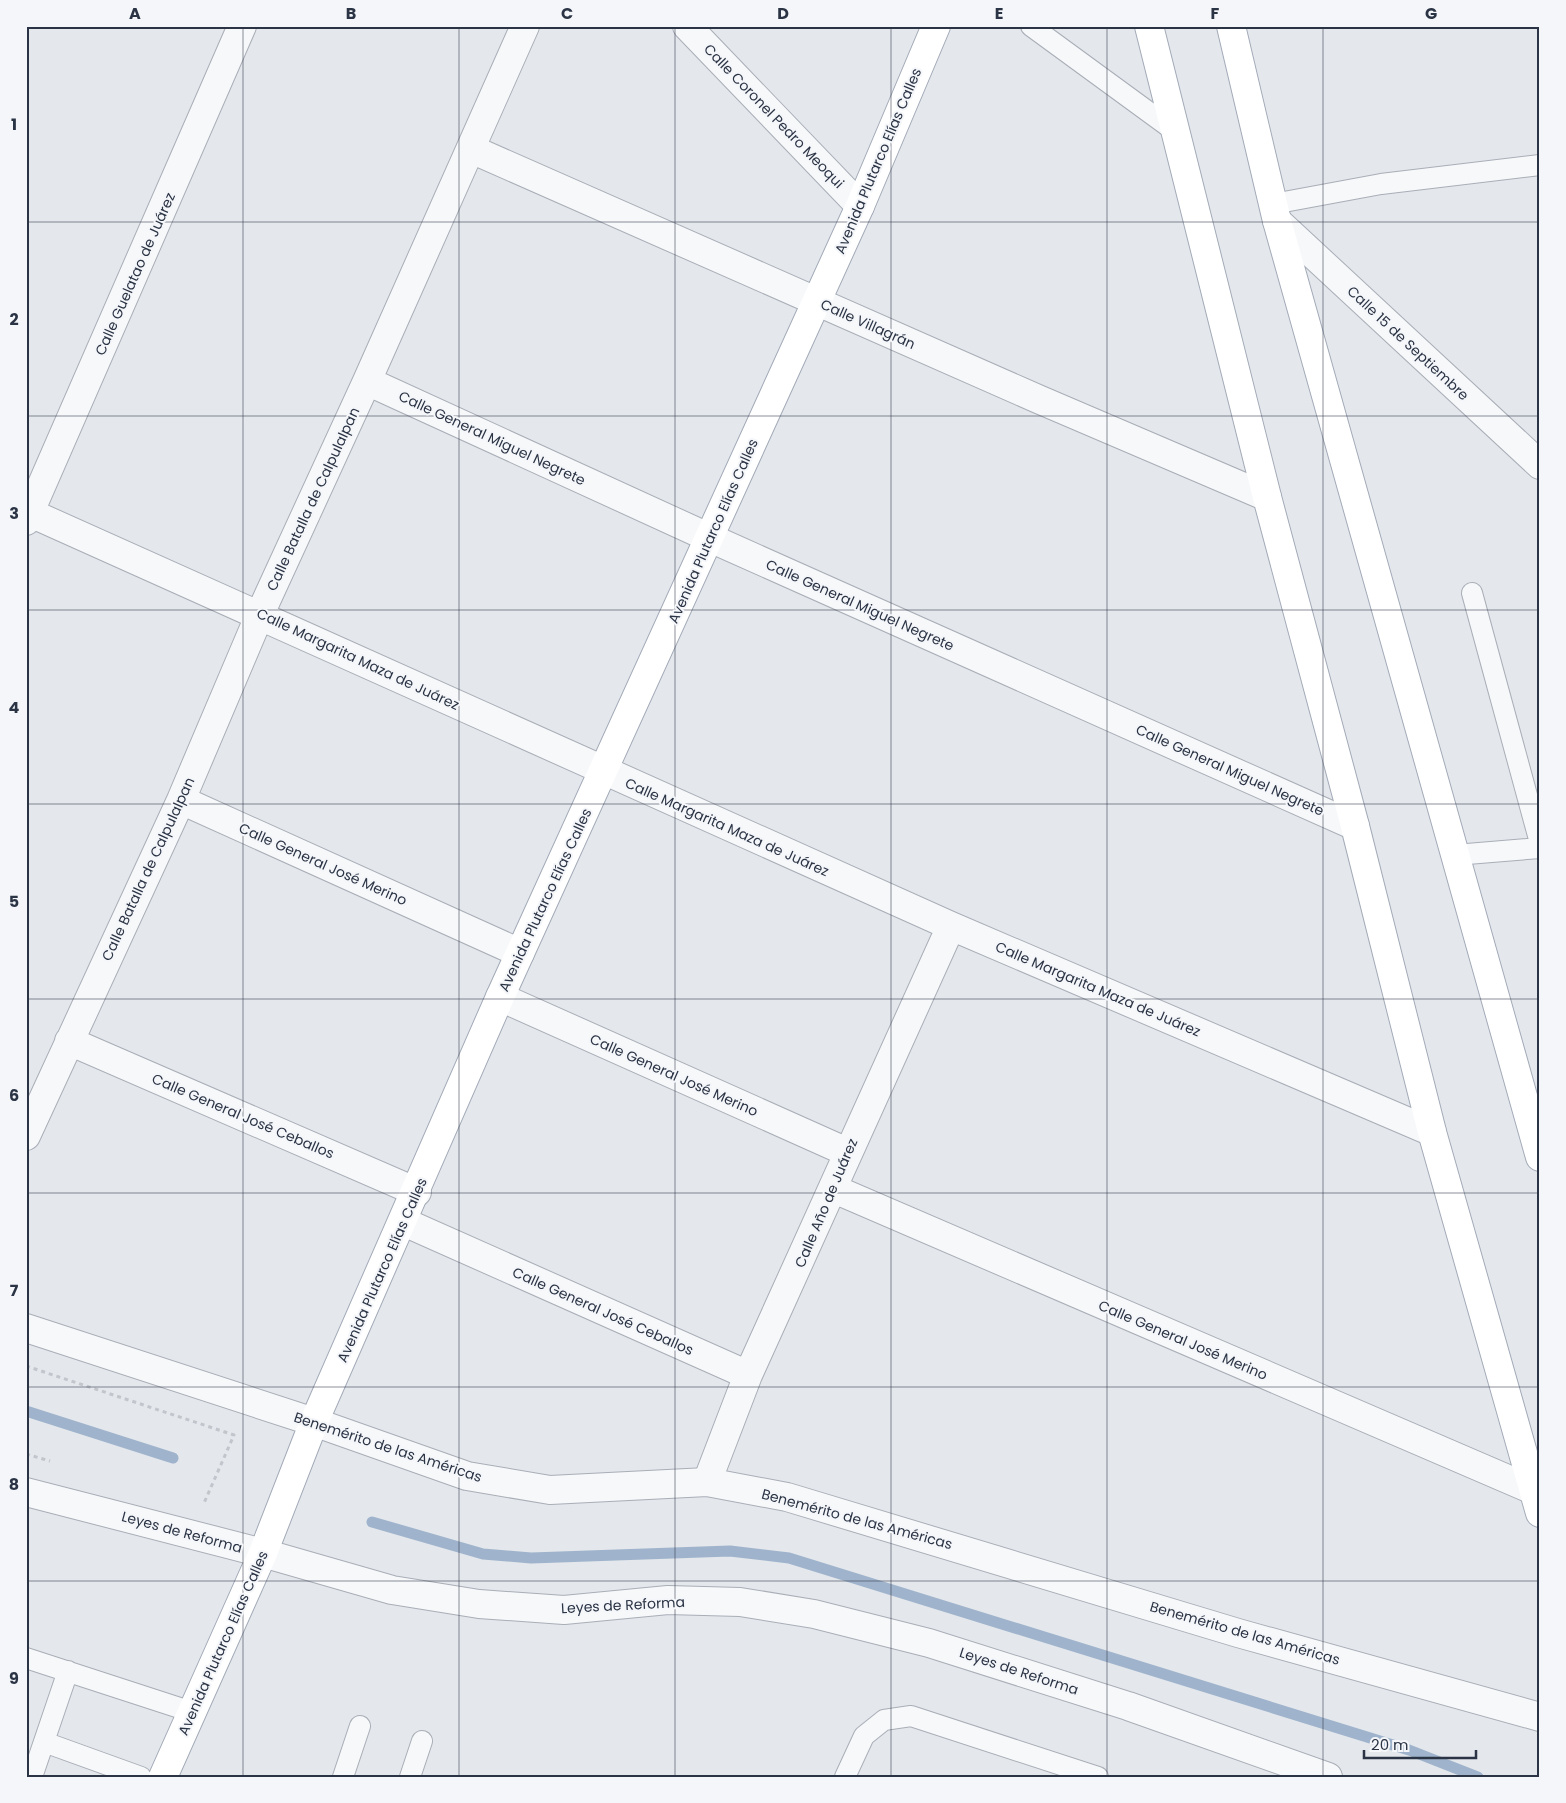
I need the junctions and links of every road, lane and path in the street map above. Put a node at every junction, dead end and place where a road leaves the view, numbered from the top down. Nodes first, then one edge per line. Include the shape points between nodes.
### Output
1 (242, 26) edge
2 (524, 26) edge
3 (687, 26) edge
4 (936, 26) edge
5 (1031, 26) edge
6 (1149, 26) edge
7 (1231, 26) edge
8 (1176, 132) junction
9 (471, 149) junction
10 (1540, 165) edge
11 (860, 206) junction
12 (1275, 213) junction
13 (817, 301) junction
14 (367, 380) junction
15 (1540, 465) edge
16 (1267, 497) junction
17 (28, 515) edge
18 (710, 538) junction
19 (1472, 593) dead end
20 (260, 614) junction
21 (604, 772) junction
22 (181, 800) junction
23 (1355, 826) junction
24 (1540, 843) edge
25 (1540, 848) edge
26 (1455, 855) junction
27 (951, 926) junction
28 (520, 953) junction
29 (500, 997) junction
30 (69, 1041) junction
31 (1432, 1132) junction
32 (26, 1136) edge
33 (847, 1152) junction
34 (1540, 1157) edge
35 (834, 1188) junction
36 (417, 1192) junction
37 (404, 1222) junction
38 (26, 1328) edge
39 (26, 1366) edge
40 (748, 1375) junction
41 (314, 1422) junction
42 (26, 1454) edge
43 (60, 1464) dead end
44 (707, 1482) junction
45 (26, 1492) edge
46 (1536, 1502) edge
47 (203, 1506) dead end
48 (263, 1553) junction
49 (26, 1658) edge
50 (68, 1672) junction
51 (192, 1712) junction
52 (1540, 1717) edge
53 (360, 1726) dead end
54 (422, 1741) dead end
55 (44, 1742) junction
56 (32, 1777) edge
57 (141, 1777) edge
58 (163, 1777) edge
59 (343, 1777) edge
60 (410, 1777) edge
61 (845, 1777) edge
62 (1098, 1777) edge
63 (1328, 1777) edge

1 - 17 street, Calle Guelatao de Juárez
2 - 9 street, Calle Batalla de Calpulalpan
3 - 11 street, Calle Coronel Pedro Meoqui
4 - 11 main road, Avenida Plutarco Elías Calles
5 - 8 lane
6 - 8 main road
7 - 12 main road
8 - 16 main road
9 - 13 street, Calle Villagrán
9 - 14 street, Calle Batalla de Calpulalpan
10 - 12 lane via 1381,184
11 - 13 main road, Avenida Plutarco Elías Calles
12 - 15 street, Calle 15 de Septiembre
12 - 26 main road
13 - 16 street, Calle Villagrán
13 - 18 main road, Avenida Plutarco Elías Calles
14 - 18 street, Calle General Miguel Negrete
14 - 20 street, Calle Batalla de Calpulalpan
16 - 23 main road
17 - 20 street, Calle Margarita Maza de Juárez
18 - 21 main road, Avenida Plutarco Elías Calles
18 - 23 street, Calle General Miguel Negrete
19 - 24 lane
20 - 21 street, Calle Margarita Maza de Juárez
20 - 22 street, Calle Batalla de Calpulalpan
21 - 27 street, Calle Margarita Maza de Juárez
21 - 28 main road, Avenida Plutarco Elías Calles
22 - 28 street, Calle General José Merino
22 - 30 street, Calle Batalla de Calpulalpan
23 - 31 main road
25 - 26 lane
26 - 34 main road
27 - 31 street, Calle Margarita Maza de Juárez
27 - 33 street, Calle Año de Juárez
28 - 29 main road, Avenida Plutarco Elías Calles
29 - 33 street, Calle General José Merino
29 - 36 main road, Avenida Plutarco Elías Calles
30 - 32 street, Calle Batalla de Calpulalpan
30 - 36 street, Calle General José Ceballos
31 - 46 main road
33 - 35 street, Calle Año de Juárez
35 - 40 street, Calle Año de Juárez
35 - 46 street, Calle General José Merino
36 - 37 main road, Avenida Plutarco Elías Calles
37 - 40 street, Calle General José Ceballos
37 - 41 main road, Avenida Plutarco Elías Calles
38 - 41 street, Benemérito de las Américas
39 - 47 path via 234,1435
40 - 44 street, Calle Año de Juárez
41 - 44 street, Benemérito de las Américas via 467,1476 550,1490
41 - 48 main road, Avenida Plutarco Elías Calles
42 - 43 path
44 - 52 street, Benemérito de las Américas via 788,1497 1238,1633
45 - 48 street, Leyes de Reforma
48 - 51 main road, Avenida Plutarco Elías Calles
48 - 63 street, Leyes de Reforma via 392,1590 479,1604 564,1610 668,1600 740,1602 814,1614 938,1646 1128,1706
49 - 50 lane
50 - 51 lane
50 - 55 lane
51 - 58 main road, Avenida Plutarco Elías Calles
53 - 59 lane
54 - 60 lane
55 - 56 lane
55 - 57 lane
61 - 62 lane via 864,1736 884,1720 911,1716

